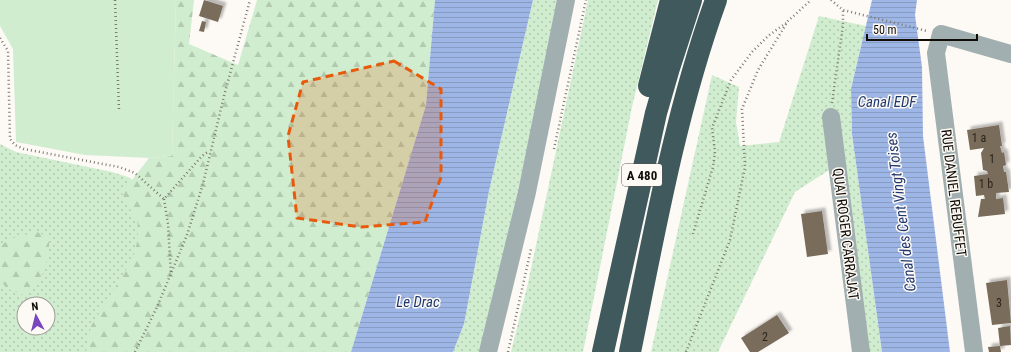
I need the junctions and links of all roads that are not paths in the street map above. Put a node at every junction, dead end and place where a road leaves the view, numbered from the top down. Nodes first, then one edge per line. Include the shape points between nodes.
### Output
1 (566, 0) edge
2 (671, 0) edge
3 (691, 0) edge
4 (716, 0) edge
5 (1011, 54) edge
6 (831, 117) road end
7 (488, 352) edge
8 (592, 352) edge
9 (603, 352) edge
10 (630, 352) edge
11 (861, 352) edge
12 (974, 352) edge

1 - 7 street via 527,192
2 - 8 highway via 629,173
3 - 9 highway, A 480 via 656,113
4 - 10 highway, A 480 via 689,86 675,143
5 - 12 street, RUE DANIEL REBUFFET via 934,32
6 - 11 street, QUAI ROGER CARRAJAT

